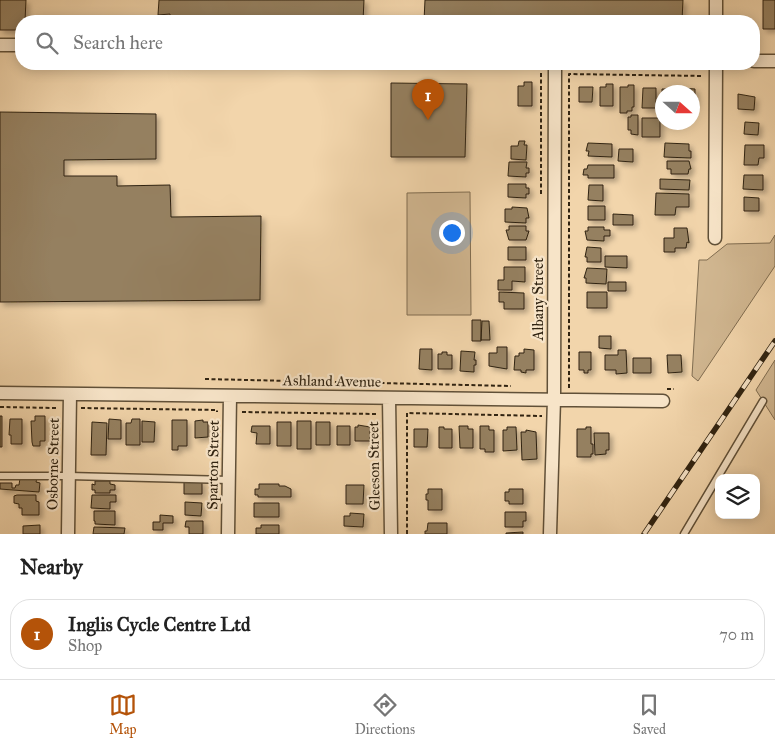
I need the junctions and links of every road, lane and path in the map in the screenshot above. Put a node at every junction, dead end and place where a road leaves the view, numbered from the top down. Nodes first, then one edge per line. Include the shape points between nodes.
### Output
1 (716, 0) edge
2 (716, 15) edge
3 (0, 45) edge
4 (15, 45) edge
5 (760, 61) edge
6 (775, 61) edge
7 (556, 70) edge
8 (716, 70) edge
9 (541, 73) dead end
10 (705, 76) dead end
11 (542, 200) dead end
12 (716, 238) dead end
13 (205, 379) dead end
14 (513, 386) dead end
15 (570, 388) dead end
16 (674, 389) dead end
17 (0, 393) edge
18 (70, 394) junction
19 (663, 395) joint
20 (230, 396) junction
21 (389, 398) junction
22 (554, 400) junction
23 (763, 401) dead end
24 (0, 407) edge
25 (56, 408) dead end
26 (78, 408) dead end
27 (242, 411) dead end
28 (379, 414) dead end
29 (544, 416) dead end
30 (217, 420) dead end
31 (0, 476) edge
32 (69, 476) junction
33 (229, 480) junction
34 (68, 534) edge
35 (228, 534) edge
36 (391, 534) edge
37 (407, 534) edge
38 (550, 534) edge
39 (684, 534) edge

1 - 2 street
3 - 4 street
5 - 6 street
7 - 22 street, Albany Street
8 - 12 street
9 - 11 path
10 - 15 path via 568,74
13 - 14 path
16 - 19 path
17 - 18 street, Ashland Avenue
18 - 20 street, Ashland Avenue
18 - 32 street, Osborne Street
19 - 22 street, Ashland Avenue
20 - 21 street, Ashland Avenue
20 - 33 street, Sparton Street
21 - 22 street, Ashland Avenue
21 - 36 street, Gleeson Street
22 - 38 street, Albany Street
23 - 39 lane
24 - 25 path
26 - 30 path via 217,410
27 - 28 path
29 - 37 path via 407,413
31 - 32 lane
32 - 33 lane
32 - 34 street, Osborne Street
33 - 35 street, Sparton Street

